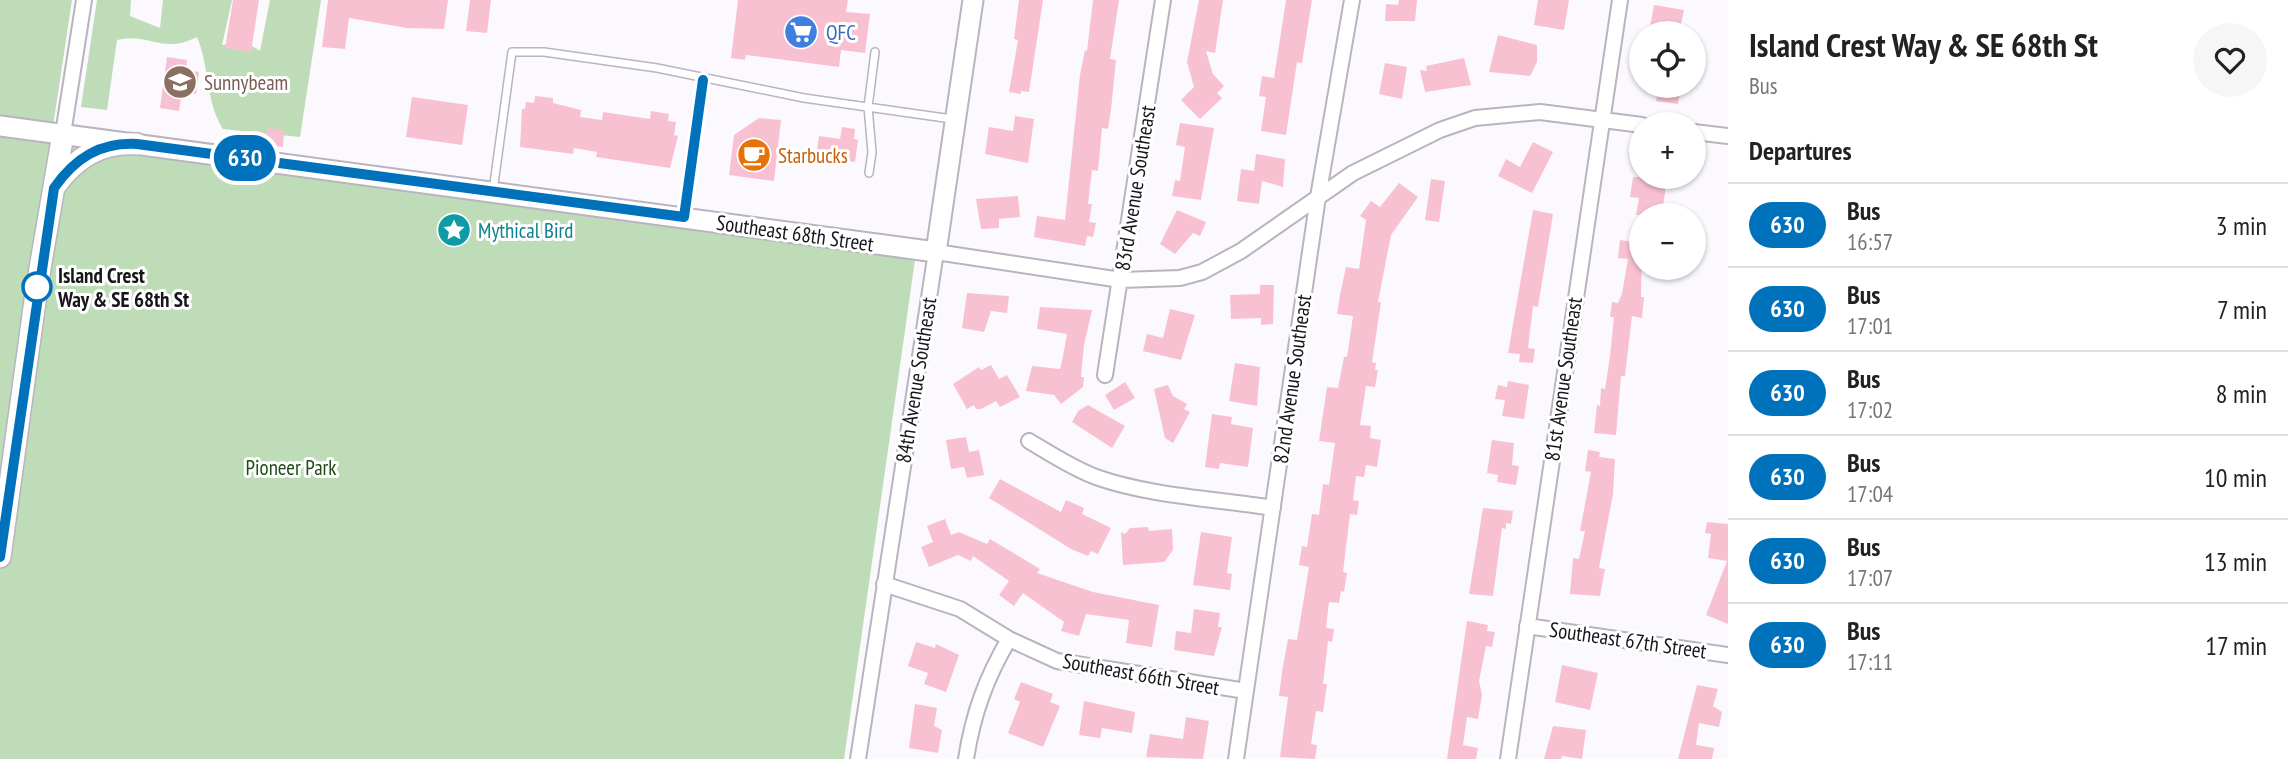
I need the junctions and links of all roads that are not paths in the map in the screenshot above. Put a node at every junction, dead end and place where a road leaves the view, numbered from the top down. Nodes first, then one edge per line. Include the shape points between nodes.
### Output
1 (84, 0) edge
2 (973, 0) edge
3 (1163, 0) edge
4 (1352, 0) edge
5 (1620, 0) edge
6 (875, 52) dead end
7 (703, 80) junction
8 (868, 107) junction
9 (956, 119) junction
10 (1601, 119) junction
11 (1629, 123) edge
12 (0, 126) edge
13 (1706, 133) edge
14 (63, 134) junction
15 (1728, 136) edge
16 (137, 144) junction
17 (869, 173) dead end
18 (54, 188) junction
19 (493, 192) junction
20 (1318, 197) junction
21 (684, 217) junction
22 (936, 252) junction
23 (1121, 280) junction
24 (1105, 375) dead end
25 (1029, 441) dead end
26 (1273, 508) junction
27 (0, 557) edge
28 (884, 584) junction
29 (1527, 626) junction
30 (1009, 639) junction
31 (1728, 655) edge
32 (1246, 691) junction
33 (858, 759) edge
34 (966, 759) edge
35 (1236, 759) edge
36 (1507, 759) edge

1 - 14 street
2 - 9 street, 84th Avenue Southeast
3 - 23 street, 83rd Avenue Southeast
4 - 20 street, 82nd Avenue Southeast
5 - 10 street, 81st Avenue Southeast
6 - 8 lane
7 - 8 lane
7 - 19 lane via 657,68 544,52 512,52
7 - 21 lane
8 - 9 lane
8 - 17 lane
9 - 22 street, 84th Avenue Southeast
10 - 11 street, Southeast 68th Street
10 - 20 street, Southeast 68th Street via 1540,112 1475,118 1411,143
10 - 29 street, 81st Avenue Southeast
12 - 14 street, Southeast 68th Street
13 - 15 street
14 - 16 street, Southeast 68th Street
14 - 18 main road
16 - 18 main road via 95,149 71,165
16 - 19 street, Southeast 68th Street
18 - 27 main road
19 - 21 street, Southeast 68th Street
20 - 23 street, Southeast 68th Street via 1241,251 1202,272 1163,281
20 - 26 street, 82nd Avenue Southeast
21 - 22 street, Southeast 68th Street
22 - 23 street, Southeast 68th Street
22 - 28 street, 84th Avenue Southeast
23 - 24 street, 83rd Avenue Southeast
25 - 26 street via 1098,478
26 - 32 street, 82nd Avenue Southeast
28 - 30 street, Southeast 66th Street via 960,609
28 - 33 street, 84th Avenue Southeast
29 - 31 street, Southeast 67th Street
29 - 36 street, 81st Avenue Southeast
30 - 32 street, Southeast 66th Street via 1077,666
30 - 34 street via 977,703
32 - 35 street, 82nd Avenue Southeast

